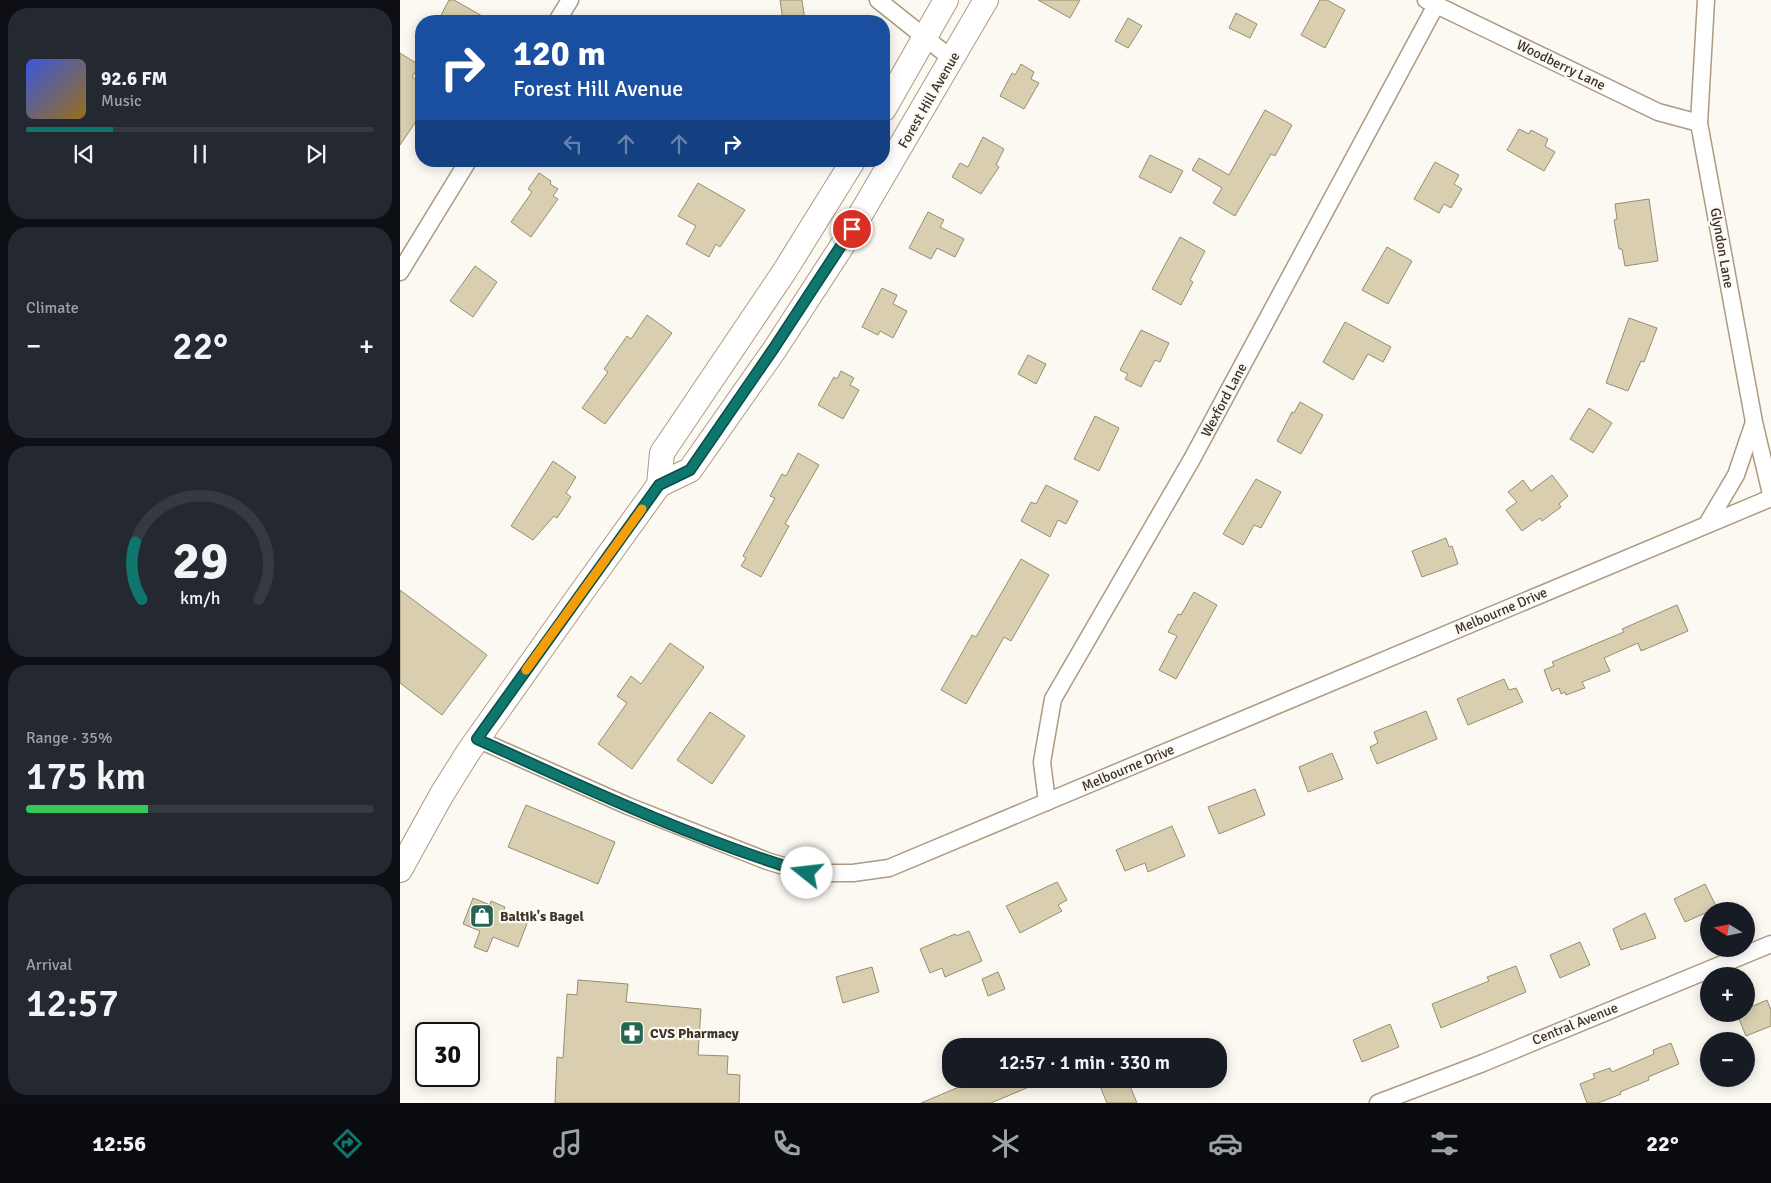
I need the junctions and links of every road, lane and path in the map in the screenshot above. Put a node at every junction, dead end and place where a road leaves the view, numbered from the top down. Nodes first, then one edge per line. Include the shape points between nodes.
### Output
1 (570, 0) edge
2 (878, 0) edge
3 (946, 0) edge
4 (986, 0) edge
5 (1706, 0) edge
6 (1431, 3) edge
7 (561, 15) edge
8 (924, 38) junction
9 (952, 59) junction
10 (890, 99) edge
11 (1700, 123) junction
12 (890, 165) edge
13 (464, 167) edge
14 (850, 167) edge
15 (889, 167) edge
16 (400, 272) edge
17 (1754, 422) junction
18 (659, 485) junction
19 (1771, 496) edge
20 (1707, 524) junction
21 (477, 739) junction
22 (1047, 802) junction
23 (400, 870) edge
24 (1771, 944) edge
25 (1378, 1103) edge

1 - 7 street
2 - 8 street
3 - 8 main road
4 - 9 main road, Forest Hill Avenue
5 - 11 street, Glyndon Lane
6 - 11 street, Woodberry Lane via 1658,112
6 - 22 street, Wexford Lane via 1192,459 1053,699 1042,762
8 - 9 street
8 - 10 main road
9 - 12 main road, Forest Hill Avenue
11 - 17 street, Glyndon Lane
13 - 16 street
14 - 18 main road via 784,272 662,452
15 - 18 main road, Forest Hill Avenue via 847,238 690,470
17 - 19 street, Glyndon Lane
17 - 20 street via 1736,475
18 - 21 main road, Forest Hill Avenue
19 - 20 street, Melbourne Drive
20 - 22 street, Melbourne Drive
21 - 22 street, Melbourne Drive via 628,806 767,861 807,873 852,873 889,868
21 - 23 main road, Forest Hill Avenue
24 - 25 street, Central Avenue

